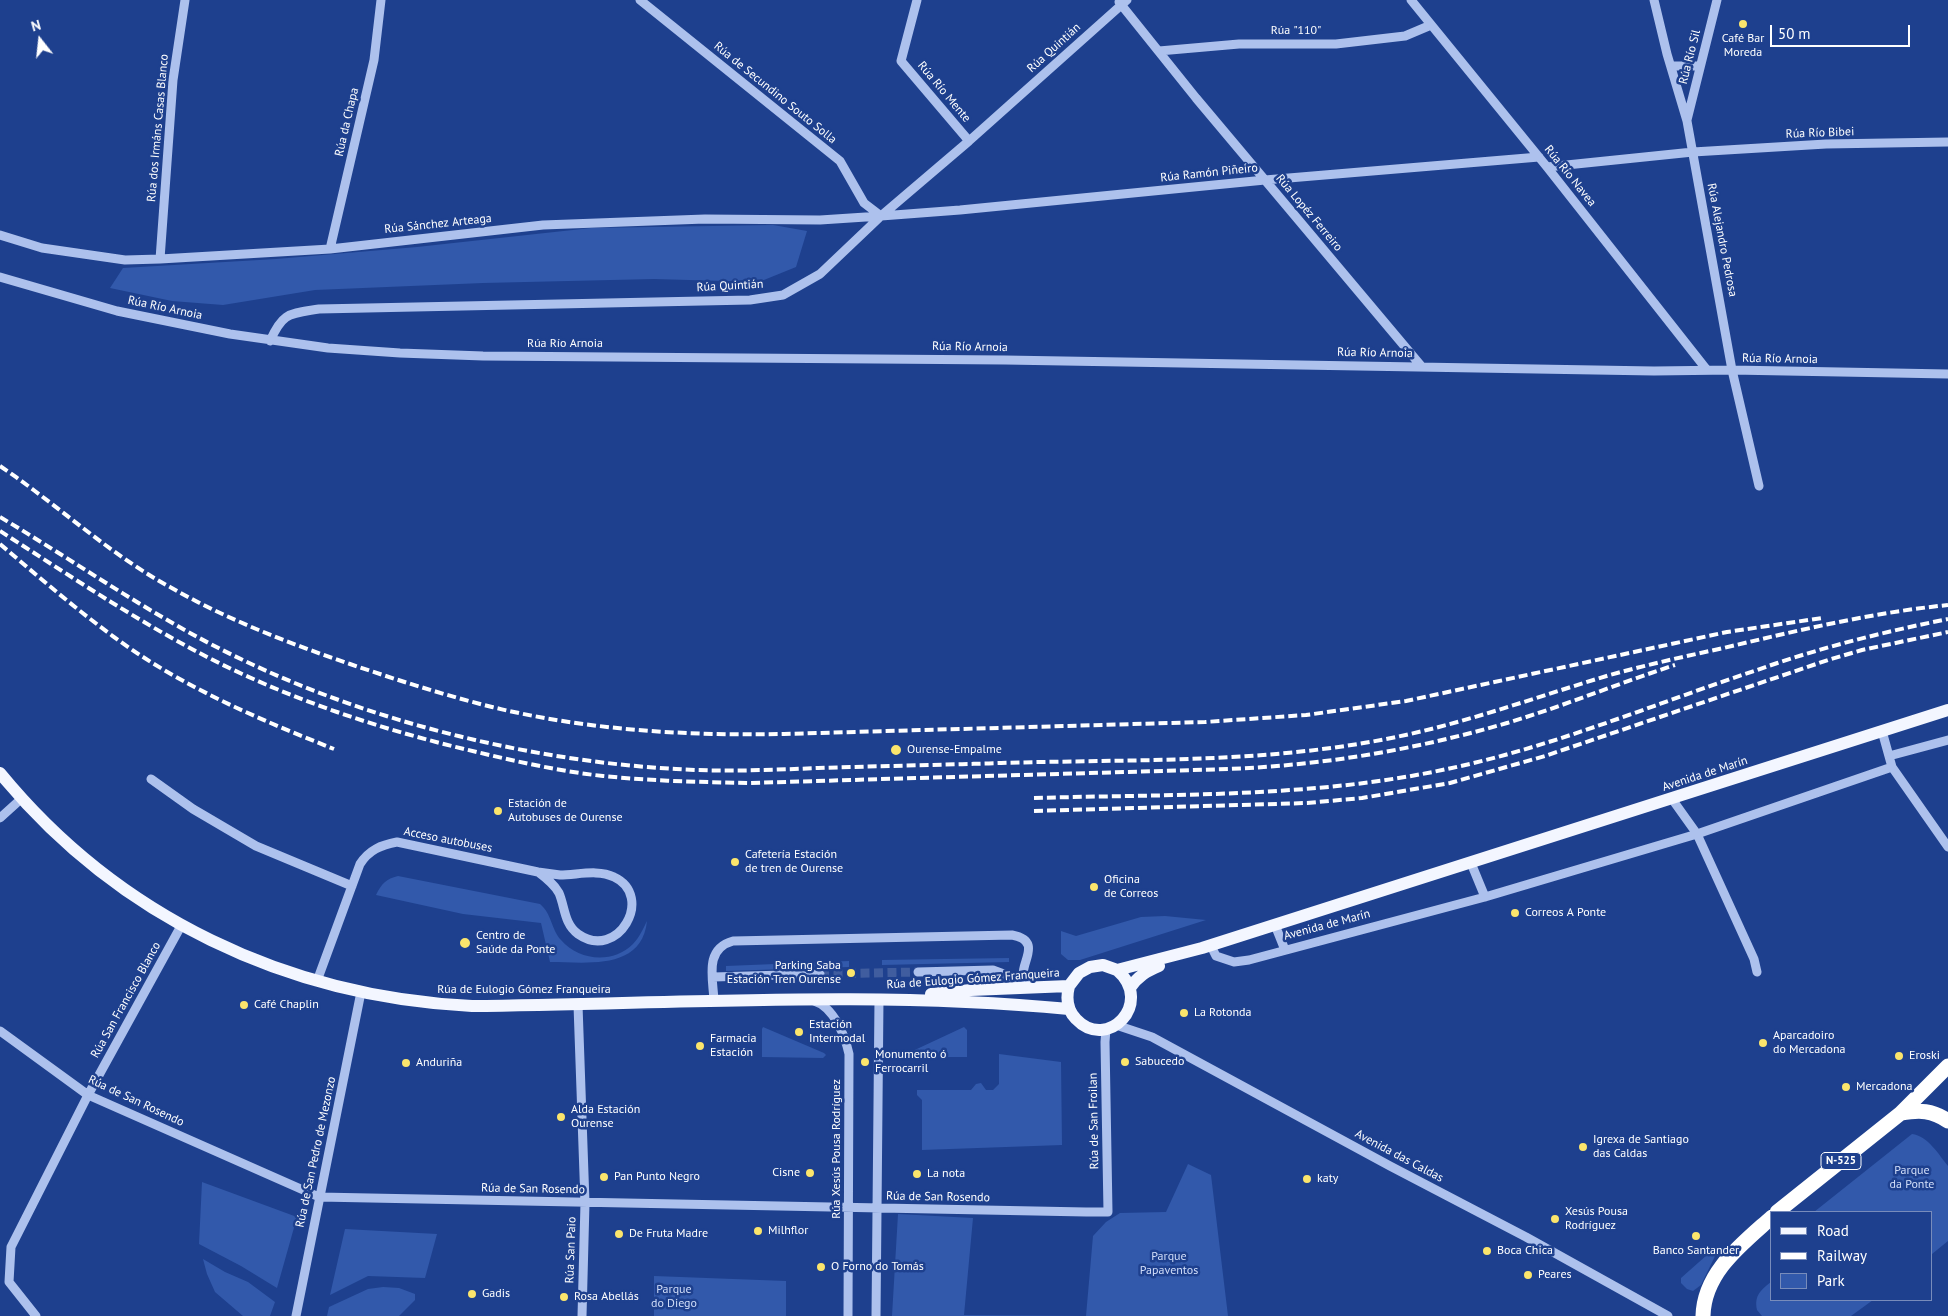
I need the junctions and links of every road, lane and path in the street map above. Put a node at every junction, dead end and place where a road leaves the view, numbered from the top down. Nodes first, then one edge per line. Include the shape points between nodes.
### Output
1 (185, 0) edge
2 (380, 0) edge
3 (640, 0) edge
4 (916, 0) edge
5 (1412, 0) edge
6 (1654, 0) edge
7 (1717, 0) edge
8 (1122, 2) edge
9 (1431, 25) junction
10 (1159, 51) junction
11 (1671, 66) junction
12 (1700, 66) junction
13 (1687, 121) junction
14 (969, 141) junction
15 (1948, 142) edge
16 (1693, 152) junction
17 (1539, 157) junction
18 (1547, 167) junction
19 (1265, 180) junction
20 (881, 216) junction
21 (0, 235) edge
22 (330, 249) junction
23 (160, 259) junction
24 (0, 278) edge
25 (270, 341) junction
26 (1422, 367) junction
27 (1707, 370) junction
28 (1732, 370) junction
29 (1948, 374) edge
30 (1759, 486) dead end
31 (1948, 710) edge
32 (1882, 731) junction
33 (1948, 740) edge
34 (1889, 756) junction
35 (1892, 767) junction
36 (0, 774) edge
37 (151, 779) dead end
38 (21, 799) junction
39 (1672, 799) junction
40 (0, 818) edge
41 (1696, 834) junction
42 (1948, 847) edge
43 (1471, 863) junction
44 (538, 872) junction
45 (352, 886) junction
46 (1485, 897) junction
47 (1275, 925) junction
48 (181, 926) junction
49 (1211, 946) junction
50 (1198, 950) junction
51 (1285, 950) junction
52 (1118, 970) junction
53 (918, 972) tunnel mouth
54 (1757, 972) dead end
55 (820, 974) tunnel mouth
56 (713, 977) junction
57 (317, 982) junction
58 (1032, 986) junction
59 (1069, 986) junction
60 (1130, 988) junction
61 (362, 992) junction
62 (879, 999) junction
63 (809, 1000) junction
64 (714, 1002) junction
65 (578, 1005) junction
66 (1069, 1009) junction
67 (1111, 1027) junction
68 (0, 1031) edge
69 (1948, 1065) edge
70 (88, 1095) junction
71 (1901, 1113) junction
72 (1948, 1121) edge
73 (319, 1197) junction
74 (585, 1203) junction
75 (849, 1209) junction
76 (878, 1209) junction
77 (1778, 1211) edge
78 (1108, 1212) joint
79 (1770, 1219) edge
80 (36, 1316) edge
81 (296, 1316) edge
82 (582, 1316) edge
83 (848, 1316) edge
84 (876, 1316) edge
85 (1668, 1316) edge
86 (1703, 1316) edge

1 - 23 street, Rúa dos Irmáns Casas Blanco via 173,80
2 - 22 street, Rúa da Chapa via 374,60
3 - 20 street, Rúa de Secundino Souto Solla via 840,161 864,203
4 - 14 street, Rúa Río Mente via 901,61
5 - 9 street, Rúa Río Navea
6 - 11 street, Rúa Alejandro Pedrosa
7 - 12 street, Rúa Río Sil
8 - 10 street, Rúa Lopéz Ferreiro
8 - 14 street, Rúa Quintián
9 - 10 street, Rúa "110" via 1405,36 1336,44 1239,44
9 - 17 street, Rúa Río Navea
10 - 19 street, Rúa Lopéz Ferreiro
11 - 12 street
11 - 13 street, Rúa Alejandro Pedrosa
12 - 13 street, Rúa Río Sil
13 - 16 street, Rúa Alejandro Pedrosa
14 - 20 street, Rúa Quintián
15 - 16 street, Rúa Río Bibei via 1826,144
16 - 18 street, Rúa Río Bibei
16 - 28 street, Rúa Alejandro Pedrosa
17 - 18 street, Rúa Río Navea
17 - 19 street, Rúa Ramón Piñeiro
18 - 27 street, Rúa Río Navea
19 - 20 street, Rúa Ramón Piñeiro
19 - 26 street, Rúa Lopéz Ferreiro
20 - 22 street, Rúa Sánchez Arteaga via 543,225
20 - 25 street, Rúa Quintián via 820,274 783,295 750,300 319,309 283,318
21 - 23 street, Rúa Sánchez Arteaga via 42,248 125,260
22 - 23 street, Rúa Sánchez Arteaga
24 - 25 street, Rúa Río Arnoia via 117,311
25 - 26 street, Rúa Río Arnoia via 400,353 483,356
26 - 27 street, Rúa Río Arnoia
27 - 28 street, Rúa Río Arnoia
28 - 29 street, Rúa Río Arnoia
28 - 30 street, Rúa Alejandro Pedrosa
31 - 32 main road, Avenida de Marín
32 - 34 street
32 - 39 main road, Avenida de Marín
33 - 34 street
34 - 35 street
35 - 41 street, Avenida de Marín
35 - 42 street
36 - 38 main road, Rúa de Eulogio Gómez Franqueira
37 - 45 street via 200,814 256,846
38 - 40 street
38 - 48 main road, Rúa de Eulogio Gómez Franqueira via 83,859
39 - 41 street
39 - 43 main road, Avenida de Marín
41 - 46 street, Avenida de Marín
41 - 54 street via 1754,959
43 - 46 street
43 - 47 main road, Avenida de Marín
44 - 44 street, Acceso autobuses via 554,885 570,925 577,933 586,938 607,939 625,927 631,911 630,894 615,877
44 - 45 street, Acceso autobuses via 397,842 372,851 360,864
45 - 57 street
46 - 51 street, Avenida de Marín
47 - 49 main road, Avenida de Marín
47 - 51 street
48 - 57 main road, Rúa de Eulogio Gómez Franqueira via 258,962
48 - 70 street, Rúa San Francisco Blanco
49 - 50 main road, Avenida de Marín
49 - 51 street, Avenida de Marín via 1216,956 1234,962
50 - 52 main road, Rúa de Eulogio Gómez Franqueira
50 - 60 main road via 1142,974
52 - 59 main road, Rúa de Eulogio Gómez Franqueira via 1104,965 1090,966 1079,973
52 - 60 main road
53 - 58 street via 993,970
55 - 56 street
56 - 58 street via 715,953 722,945 733,941 1012,935 1022,938 1028,946 1023,972
56 - 64 street
57 - 61 main road, Rúa de Eulogio Gómez Franqueira
58 - 59 main road, Rúa de Eulogio Gómez Franqueira
58 - 62 main road, Rúa de Eulogio Gómez Franqueira
59 - 66 main road, Rúa de Eulogio Gómez Franqueira
60 - 67 main road via 1130,1009
61 - 65 main road, Rúa de Eulogio Gómez Franqueira via 443,1005
61 - 73 street, Rúa de San Pedro de Mezonzo
62 - 63 main road, Rúa de Eulogio Gómez Franqueira
62 - 66 main road, Rúa de Eulogio Gómez Franqueira via 1025,1004
62 - 76 street
63 - 64 main road, Rúa de Eulogio Gómez Franqueira
63 - 75 street, Rúa Xesús Pousa Rodríguez via 820,1003 832,1015 847,1043
64 - 65 main road, Rúa de Eulogio Gómez Franqueira
65 - 74 street, Rúa San Paio
66 - 67 main road via 1085,1026 1097,1030
67 - 78 street, Rúa de San Froilan via 1105,1042
67 - 85 street, Avenida das Caldas via 1152,1037
68 - 70 street, Rúa de San Rosendo
69 - 71 highway, N-525
70 - 73 street, Rúa de San Rosendo
70 - 80 street, Rúa San Francisco Blanco via 11,1247 9,1282
71 - 72 highway via 1926,1111
71 - 77 highway, N-525
73 - 74 street, Rúa de San Rosendo
73 - 81 street, Rúa de San Pedro de Mezonzo
74 - 75 street, Rúa de San Rosendo
74 - 82 street, Rúa San Paio
75 - 76 street, Rúa de San Rosendo
75 - 83 street, Rúa Xesús Pousa Rodríguez
76 - 78 street, Rúa de San Rosendo
76 - 84 street
79 - 86 highway via 1737,1248 1720,1269 1708,1292

